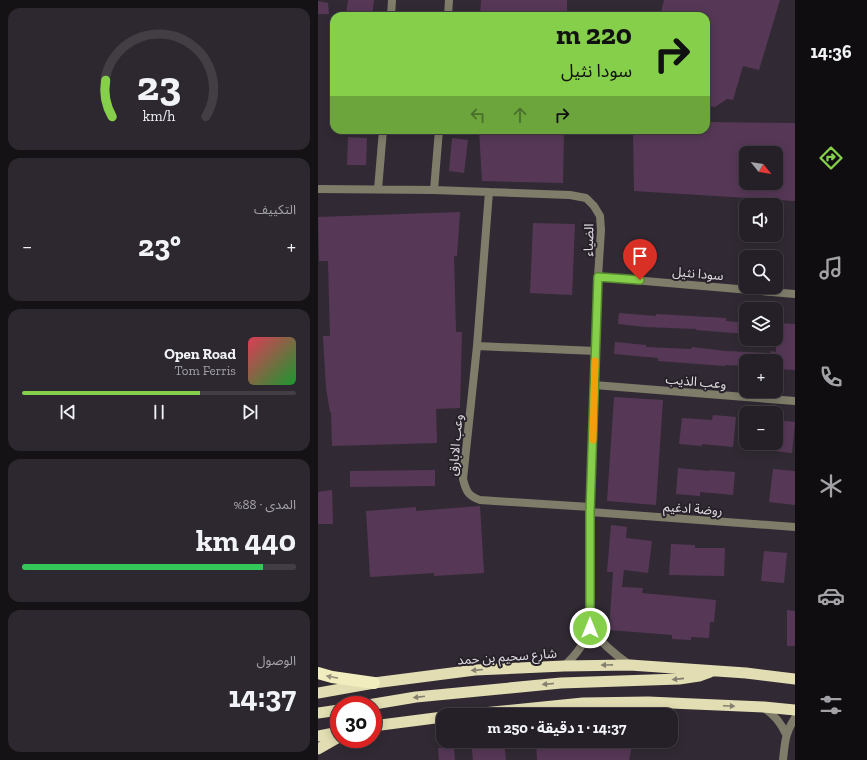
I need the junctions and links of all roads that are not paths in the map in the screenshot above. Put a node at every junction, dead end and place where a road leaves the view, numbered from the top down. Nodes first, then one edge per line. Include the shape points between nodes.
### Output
1 (392, 0) edge
2 (449, 0) edge
3 (391, 12) edge
4 (448, 12) edge
5 (383, 134) edge
6 (439, 134) edge
7 (318, 189) edge
8 (378, 189) junction
9 (434, 190) junction
10 (489, 192) junction
11 (598, 277) junction
12 (795, 294) edge
13 (476, 346) junction
14 (596, 351) junction
15 (594, 385) junction
16 (795, 402) edge
17 (590, 510) junction
18 (795, 527) edge
19 (590, 628) junction
20 (630, 665) junction
21 (564, 666) junction
22 (716, 670) junction
23 (318, 674) edge
24 (795, 679) edge
25 (374, 683) junction
26 (318, 693) edge
27 (382, 703) edge
28 (764, 707) junction
29 (533, 708) edge
30 (795, 710) edge
31 (330, 711) edge
32 (318, 713) edge
33 (436, 718) edge
34 (795, 718) edge
35 (382, 725) edge
36 (330, 734) edge
37 (786, 734) junction
38 (318, 736) edge
39 (330, 742) edge
40 (318, 748) edge
41 (783, 760) edge

1 - 3 street
2 - 4 street
5 - 8 street
6 - 9 street
7 - 8 street, الضياء
8 - 9 street, الضياء
9 - 10 street, الضياء
10 - 11 street, الضياء via 570,195 586,198 600,216
10 - 13 street, وعب الابارق
11 - 12 street, سودا نثيل
11 - 14 street, الضياء
13 - 14 street
13 - 17 street, وعب الابارق via 463,478 469,494 480,500
14 - 15 street, الضياء
15 - 16 street, وعب الذيب
15 - 17 street, الضياء
17 - 18 street, روضة ادغيم
17 - 19 street, الضياء
19 - 20 street via 607,648
19 - 21 street, الضياء via 580,649
20 -> 21 highway, شارع سحيم بن حمد
20 - 22 highway, شارع سحيم بن حمد
21 -> 25 highway, شارع سحيم بن حمد via 475,670
22 - 24 highway, شارع سحيم بن حمد
22 -> 27 highway via 679,679 561,683
25 -> 23 highway
25 - 26 highway, شارع سحيم بن حمد
29 -> 28 highway via 583,703 648,702
28 - 30 highway
28 - 37 street via 778,719
31 - 32 highway
33 - 35 highway
34 - 37 street
36 - 38 highway
37 - 41 street
39 - 40 highway

